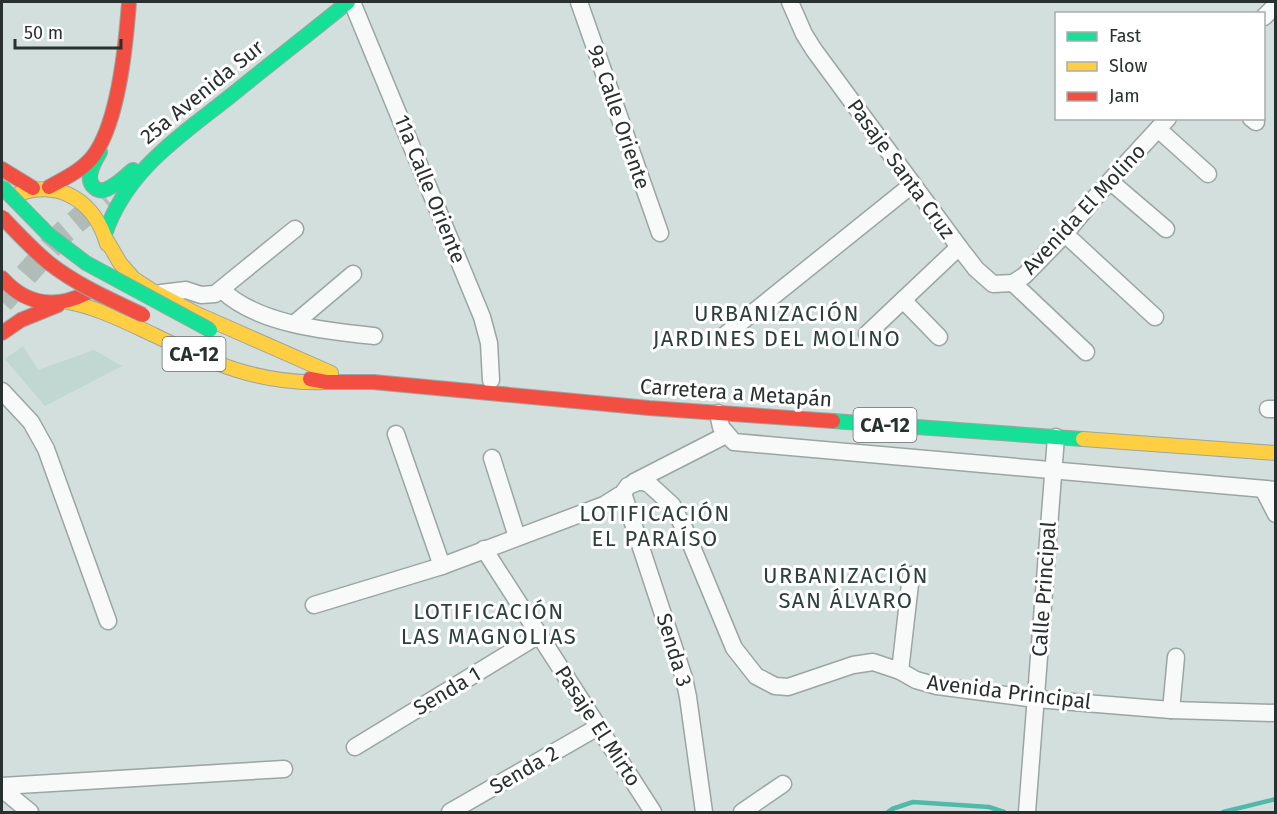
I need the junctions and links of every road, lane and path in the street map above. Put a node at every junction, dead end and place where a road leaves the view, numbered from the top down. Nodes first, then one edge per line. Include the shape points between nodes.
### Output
1 (129, 2) edge
2 (350, 2) edge
3 (579, 2) edge
4 (790, 2) edge
5 (109, 124) junction
6 (1163, 124) edge
7 (162, 151) junction
8 (150, 160) junction
9 (2, 169) edge
10 (1208, 174) dead end
11 (1111, 182) junction
12 (913, 184) junction
13 (2, 187) edge
14 (33, 188) junction
15 (49, 188) junction
16 (109, 193) tunnel mouth
17 (2, 206) edge
18 (2, 217) edge
19 (295, 229) dead end
20 (1166, 229) dead end
21 (660, 233) dead end
22 (1065, 234) junction
23 (106, 236) junction
24 (959, 247) junction
25 (353, 274) dead end
26 (2, 278) edge
27 (1013, 283) junction
28 (993, 284) joint
29 (222, 290) junction
30 (158, 294) junction
31 (903, 300) junction
32 (66, 302) junction
33 (196, 314) junction
34 (1155, 317) dead end
35 (295, 323) junction
36 (2, 333) edge
37 (867, 334) dead end
38 (374, 336) dead end
39 (939, 338) dead end
40 (720, 339) dead end
41 (182, 348) junction
42 (1086, 352) dead end
43 (328, 377) junction
44 (493, 387) junction
45 (2, 391) edge
46 (718, 413) junction
47 (396, 434) dead end
48 (726, 435) junction
49 (1056, 437) junction
50 (1275, 453) edge
51 (492, 458) dead end
52 (1053, 472) junction
53 (632, 485) junction
54 (1269, 489) edge
55 (1275, 514) edge
56 (517, 537) junction
57 (484, 549) junction
58 (442, 566) junction
59 (911, 575) dead end
60 (314, 605) dead end
61 (108, 621) dead end
62 (539, 635) junction
63 (1176, 657) dead end
64 (900, 670) junction
65 (1036, 699) junction
66 (1171, 710) junction
67 (1275, 713) edge
68 (598, 727) junction
69 (355, 747) dead end
70 (284, 769) dead end
71 (783, 784) dead end
72 (2, 788) edge
73 (30, 813) edge
74 (450, 813) edge
75 (653, 813) edge
76 (704, 813) edge
77 (742, 813) edge
78 (1027, 813) edge

1 - 5 main road
2 - 7 main road, 25a Avenida Sur
2 - 44 street, 11a Calle Oriente via 483,317
3 - 21 street, 9a Calle Oriente
4 - 12 street, Pasaje Santa Cruz via 814,50
5 - 7 main road via 90,173 92,186 98,190 104,190
5 - 15 main road via 95,154
6 - 10 street
6 - 11 street, Avenida El Molino
7 - 8 main road, 25a Avenida Sur
8 - 16 main road
8 - 23 main road, 25a Avenida Sur via 115,206
9 - 14 main road
11 - 20 street
11 - 22 street, Avenida El Molino
12 - 24 street, Pasaje Santa Cruz
12 - 40 street
13 - 43 main road, bridge via 48,234 86,263 210,330
14 - 15 main road
14 - 17 main road
15 - 23 main road via 62,190 80,202
18 - 43 main road, bridge via 39,254 82,286 206,346 265,369
19 - 29 street
22 - 27 street, Avenida El Molino
22 - 34 street
23 - 30 main road, CA-12 via 120,263 134,279
23 - 32 main road, 25a Avenida Sur via 108,257 103,276 90,291
24 - 28 street, Pasaje Santa Cruz
24 - 31 street
25 - 35 street
26 - 32 main road via 30,300
27 - 28 street, Avenida El Molino
27 - 42 street
29 - 30 street via 208,295 186,290
29 - 35 street via 241,305
30 - 33 main road, CA-12
31 - 37 street
31 - 39 street
32 - 36 main road, 25a Avenida Sur via 23,319
32 - 41 main road, CA-12 via 105,312
33 - 41 main road
33 - 43 main road, CA-12
35 - 38 street
41 - 43 main road, CA-12 via 252,375 311,384
43 - 44 main road, Carretera a Metapán / CA-12 via 452,391
44 - 46 main road, Carretera a Metapán / CA-12
45 - 61 street via 31,422 46,449
46 - 48 street
46 - 49 main road, Carretera a Metapán / CA-12
47 - 58 street
48 - 52 street via 734,442
48 - 53 street
49 - 50 main road, Carretera a Metapán / CA-12
49 - 52 street, Calle Principal
51 - 56 street
52 - 54 street
52 - 65 street, Calle Principal
53 - 56 street via 604,505
53 - 64 street, Avenida Principal via 649,484 678,515 734,648 756,676 775,686 788,687 859,664 873,662
53 - 76 street, Senda 3 via 684,678
54 - 55 street
56 - 57 street
57 - 58 street
57 - 62 street, Pasaje El Mirto
58 - 60 street
59 - 64 street
62 - 68 street, Pasaje El Mirto
62 - 69 street, Senda 1
63 - 66 street
64 - 65 street, Avenida Principal via 937,686
65 - 66 street, Avenida Principal
65 - 78 street, Calle Principal
66 - 67 street, Avenida Principal
68 - 74 street, Senda 2
68 - 75 street, Pasaje El Mirto
70 - 72 street
71 - 77 street
72 - 73 street

